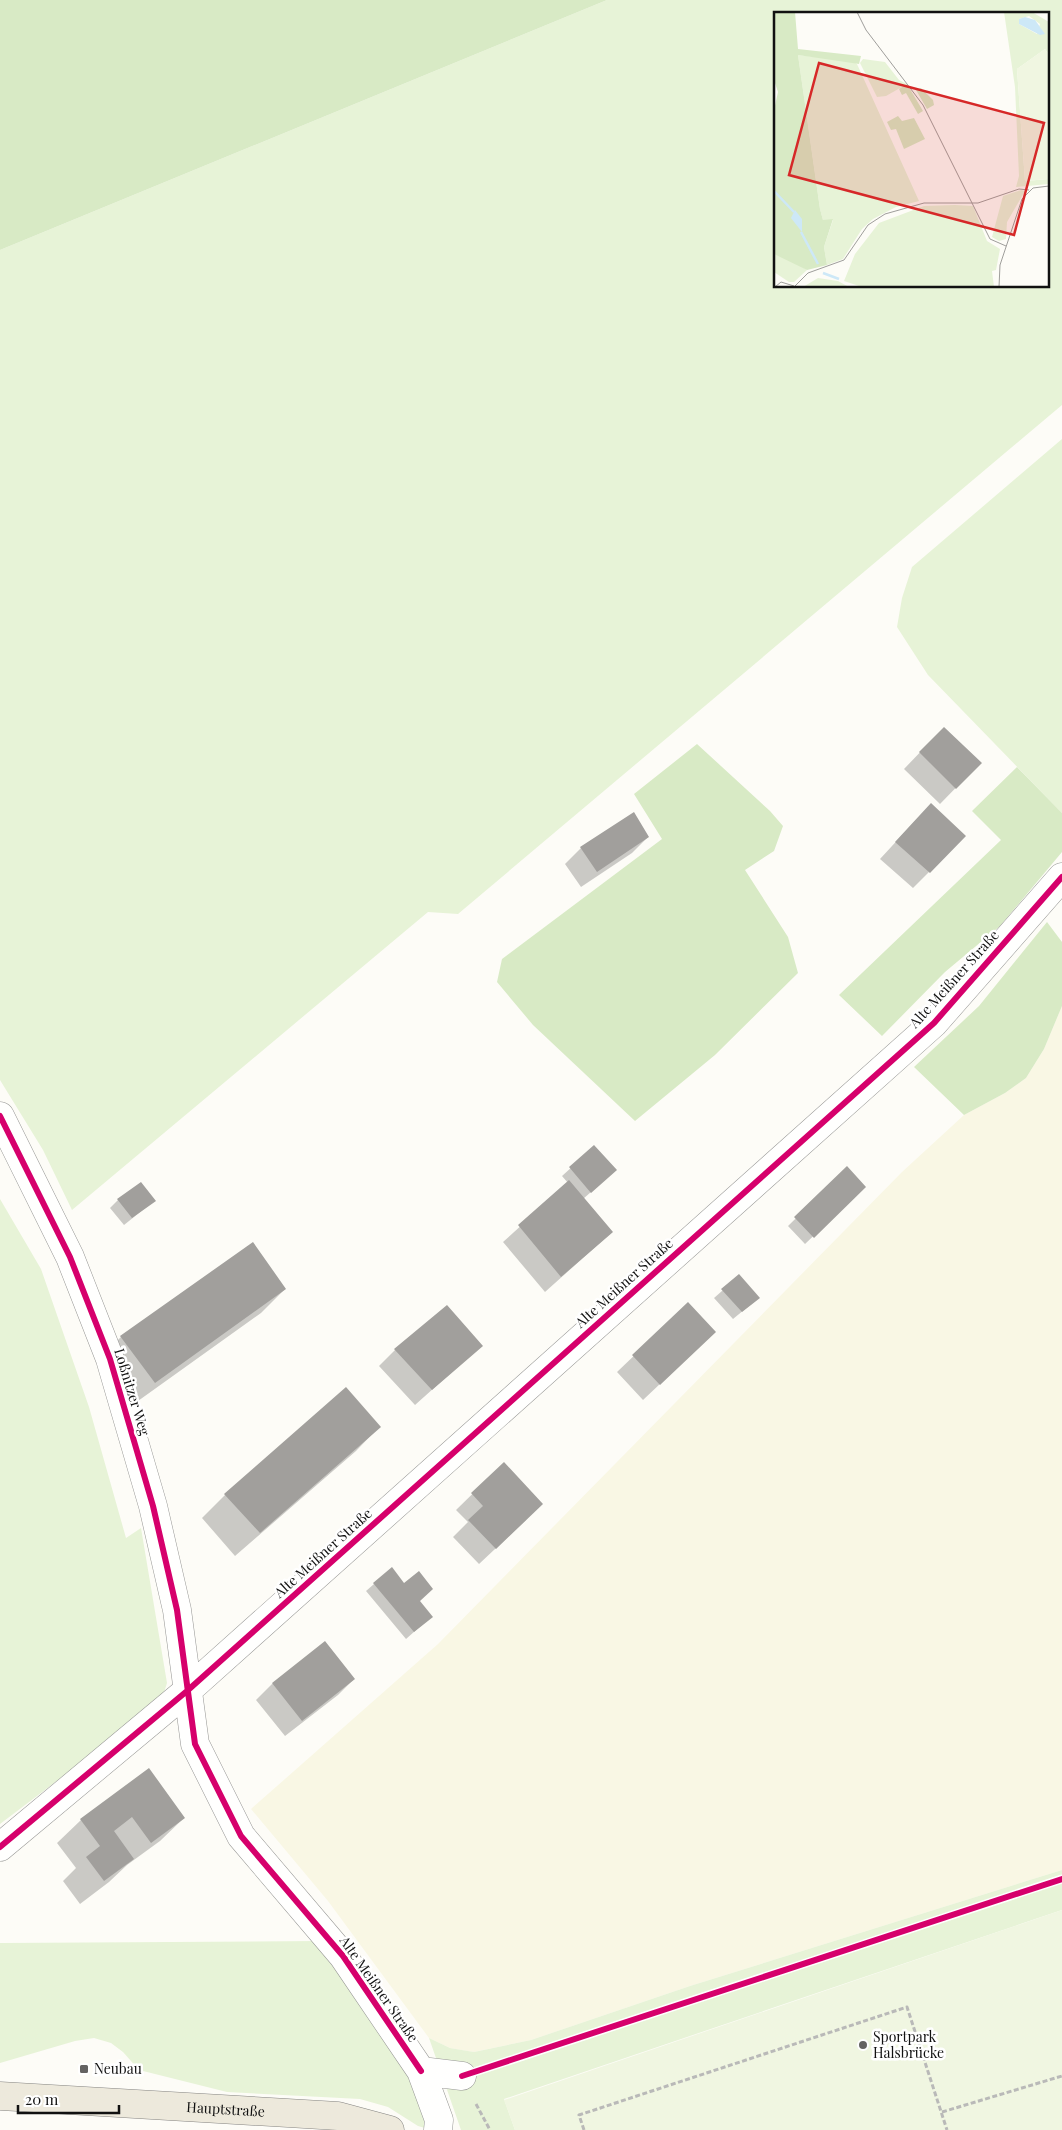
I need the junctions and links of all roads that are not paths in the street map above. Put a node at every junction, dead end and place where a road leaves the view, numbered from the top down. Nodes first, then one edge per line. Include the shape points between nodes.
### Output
1 (1062, 877) edge
2 (0, 1116) edge
3 (187, 1691) junction
4 (0, 1847) edge
5 (421, 2071) junction
6 (462, 2076) dead end
7 (0, 2096) edge
8 (390, 2130) edge
9 (438, 2130) edge

1 - 3 street, Alte Meißner Straße via 934,1023
2 - 3 street, Loßnitzer Weg via 70,1257 110,1359 153,1506 177,1610
3 - 4 street, Alte Meißner Straße
3 - 5 street, Alte Meißner Straße via 195,1744 241,1836 342,1956
5 - 6 street
5 - 9 street, Alte Meißner Straße via 439,2120
7 - 8 main road, Hauptstraße via 338,2116

